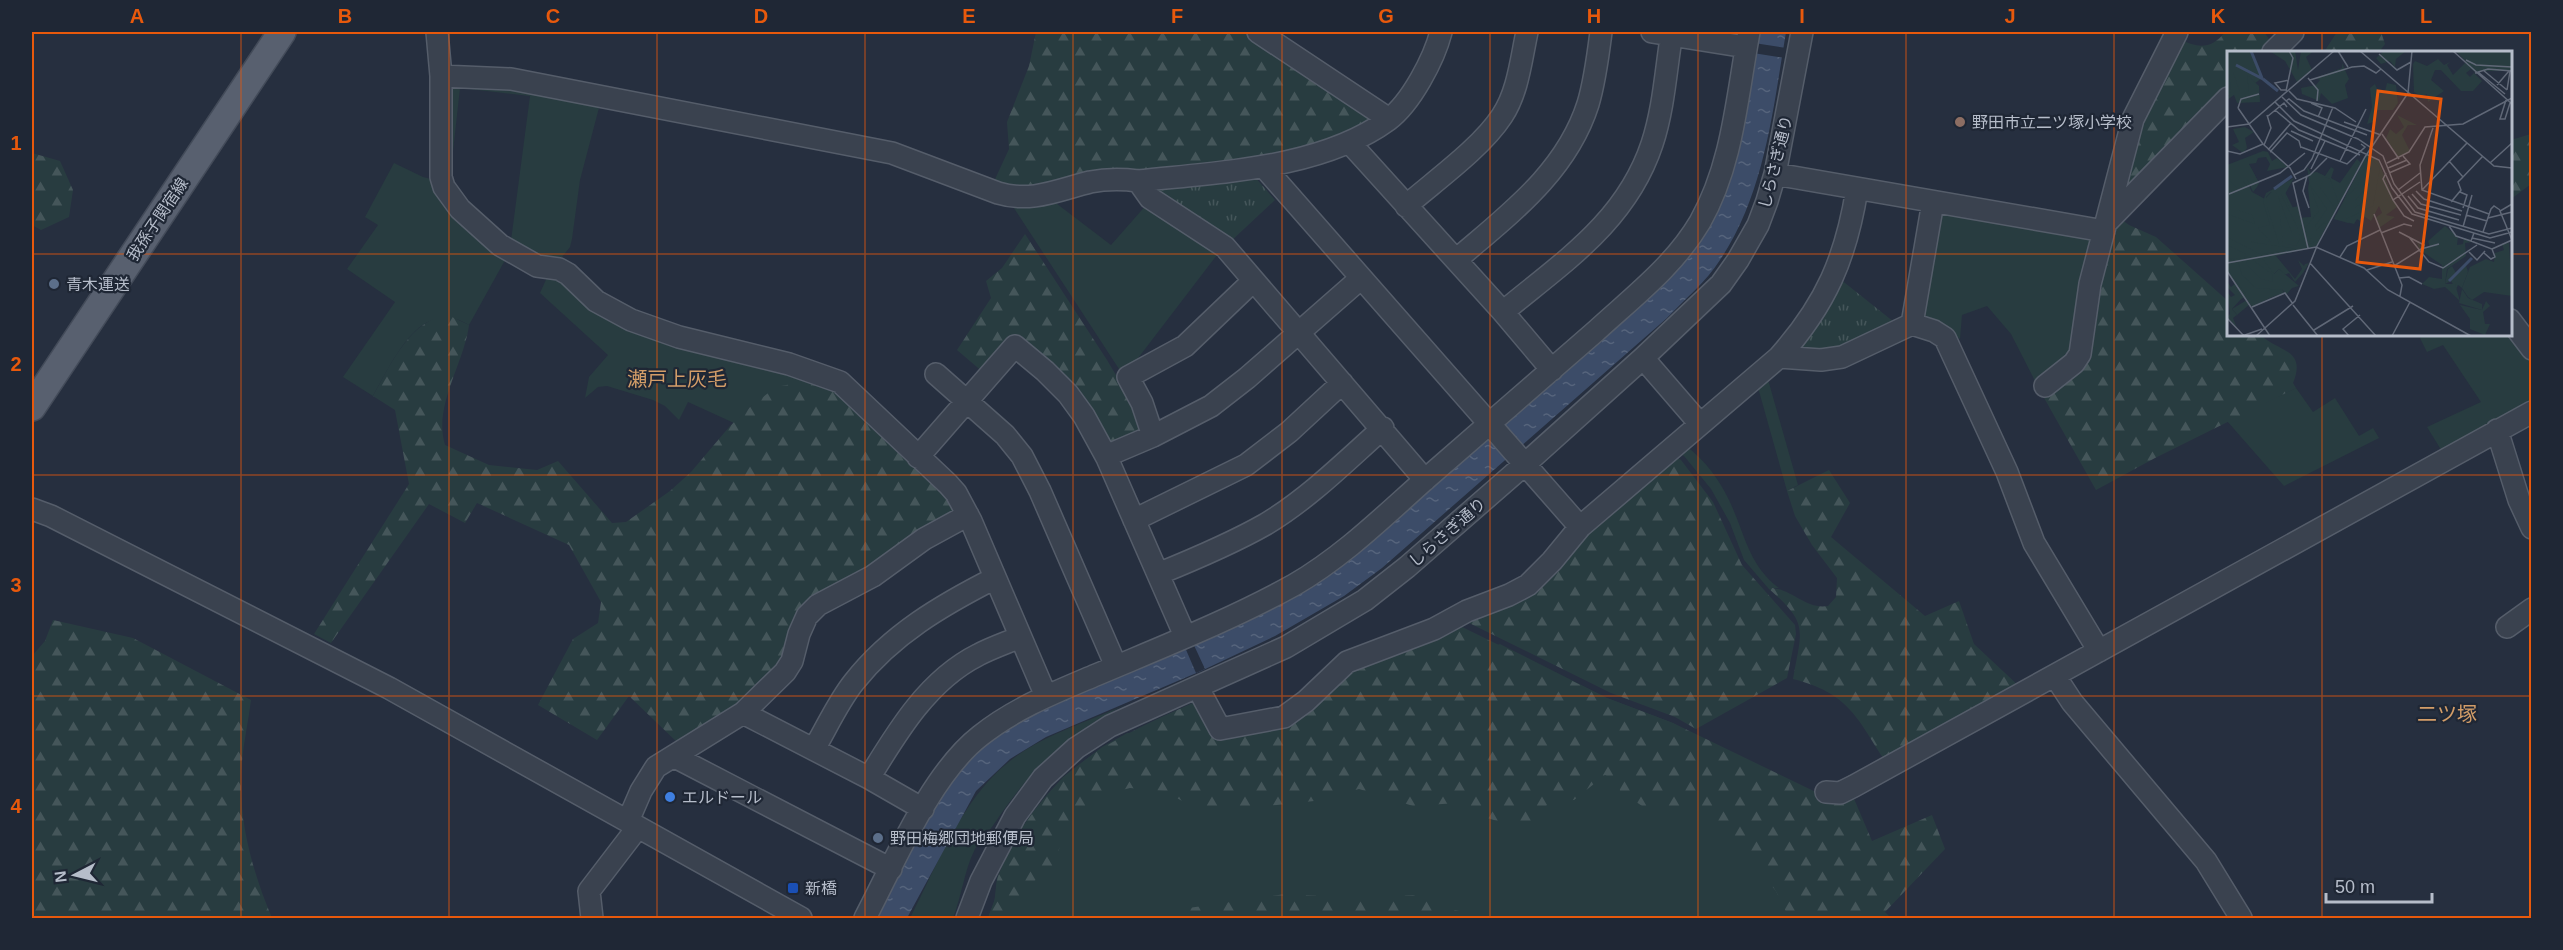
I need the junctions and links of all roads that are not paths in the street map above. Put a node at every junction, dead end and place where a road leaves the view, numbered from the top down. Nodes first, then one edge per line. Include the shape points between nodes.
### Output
1 (282, 32) edge
2 (436, 32) edge
3 (1258, 32) edge
4 (1442, 32) edge
5 (1527, 32) edge
6 (1601, 32) edge
7 (1802, 32) edge
8 (2177, 32) edge
9 (2293, 32) edge
10 (1665, 33) edge
11 (1747, 39) edge
12 (2275, 46) edge
13 (441, 76) junction
14 (2227, 100) edge
15 (1389, 119) junction
16 (1350, 143) junction
17 (1263, 167) junction
18 (1775, 174) junction
19 (1138, 181) junction
20 (1857, 189) junction
21 (1932, 202) junction
22 (1406, 206) junction
23 (2105, 228) junction
24 (1456, 260) junction
25 (1360, 279) junction
26 (1252, 282) junction
27 (1503, 312) junction
28 (2512, 321) edge
29 (1912, 324) junction
30 (1297, 333) junction
31 (2532, 349) edge
32 (1779, 357) junction
33 (1643, 358) junction
34 (1552, 370) junction
35 (936, 374) dead end
36 (1342, 383) junction
37 (2045, 386) dead end
38 (968, 402) junction
39 (32, 406) edge
40 (2532, 412) edge
41 (1700, 424) junction
42 (1383, 428) junction
43 (1492, 429) junction
44 (2497, 430) junction
45 (1153, 436) junction
46 (1106, 456) junction
47 (918, 457) junction
48 (1520, 460) junction
49 (1425, 480) junction
50 (32, 509) edge
51 (968, 515) junction
52 (1134, 520) junction
53 (1580, 527) junction
54 (2532, 528) edge
55 (1158, 574) junction
56 (995, 578) junction
57 (2532, 609) edge
58 (2507, 627) dead end
59 (1185, 636) junction
60 (1020, 637) junction
61 (2099, 651) junction
62 (1116, 666) junction
63 (2055, 676) junction
64 (1198, 688) junction
65 (1046, 696) junction
66 (742, 713) junction
67 (814, 750) junction
68 (675, 757) junction
69 (869, 778) junction
70 (1826, 792) dead end
71 (923, 809) junction
72 (633, 824) junction
73 (891, 869) junction
74 (595, 916) edge
75 (801, 918) edge
76 (865, 918) edge
77 (967, 918) edge
78 (2241, 918) edge

1 - 39 main road, 我孫子関宿線
2 - 13 street
3 - 15 street
4 - 15 street via 1431,62
5 - 22 street via 1518,77 1502,115 1485,137
6 - 24 street via 1588,105 1570,145 1546,179
7 - 18 street, しらさぎ通り
8 - 23 street via 2133,119
9 - 12 street
10 - 11 street
10 - 27 street via 1663,95 1652,143 1621,207 1595,235
11 - 34 street via 1725,162 1700,222 1674,259
13 - 19 street via 511,79 892,153 1011,197 1043,195 1091,182
13 - 47 street via 439,156 444,187 460,209 500,245 537,266 568,274 596,301 631,320 680,337 789,363 840,382
14 - 23 street
15 - 16 street
16 - 17 street
16 - 22 street
17 - 19 street
17 - 25 street
18 - 20 street
18 - 33 street, しらさぎ通り via 1758,225 1721,284
19 - 26 street via 1150,198 1225,247
20 - 21 street
20 - 32 street via 1850,232 1824,297
21 - 23 street
21 - 29 street
22 - 24 street
23 - 37 street via 2080,354
24 - 27 street
25 - 30 street
25 - 43 street
26 - 30 street
26 - 45 street via 1185,346 1128,377
27 - 34 street
28 - 31 street
29 - 32 street via 1842,357
29 - 61 street via 1945,338 2007,472 2034,543
30 - 36 street
30 - 45 street via 1211,406
32 - 41 street
33 - 41 street
33 - 48 street, しらさぎ通り
34 - 43 street
35 - 38 street
36 - 42 street
36 - 52 street via 1246,465
38 - 46 street via 1015,346 1068,394
38 - 47 street
38 - 62 street via 1022,456
40 - 44 street
41 - 53 street
42 - 49 street
42 - 55 street via 1312,491 1266,523 1210,553
43 - 48 street
43 - 49 street
44 - 54 street via 2519,501
44 - 61 street
45 - 46 street
46 - 52 street
47 - 51 street via 956,493
48 - 53 street
48 - 64 street, しらさぎ通り via 1407,567 1365,600 1286,647
49 - 59 street via 1375,527 1296,584
50 - 72 street via 389,688
51 - 56 street
51 - 66 street via 924,539 873,576 818,605 807,616 785,672
52 - 55 street
53 - 64 street via 1528,585 1347,662 1284,717 1220,729
55 - 59 street
56 - 60 street
56 - 67 street via 918,621 874,658 853,683
57 - 58 street
59 - 62 street
60 - 65 street
60 - 69 street via 976,656 941,681 903,723
61 - 63 street
62 - 65 street
63 - 70 street via 1854,786 1840,793
63 - 78 street via 2072,702 2206,861
64 - 77 street, しらさぎ通り via 1110,726 1076,748 1043,778 1015,816
65 - 71 street via 978,737 952,763
66 - 67 street
66 - 68 street
67 - 69 street
68 - 72 street via 656,767 641,791
68 - 73 street
69 - 71 street
71 - 73 street
72 - 74 street via 589,891
72 - 75 street
73 - 76 street

